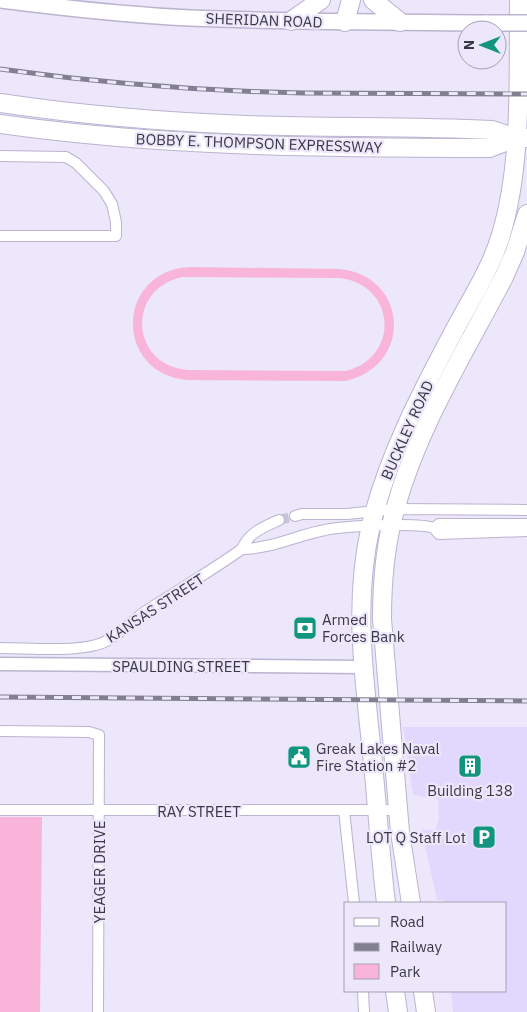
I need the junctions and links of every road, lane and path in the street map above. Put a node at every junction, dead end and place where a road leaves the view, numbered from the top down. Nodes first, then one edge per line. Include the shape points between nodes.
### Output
1 (1, 0) edge
2 (321, 0) edge
3 (342, 0) edge
4 (351, 0) edge
5 (373, 0) edge
6 (519, 0) edge
7 (291, 21) junction
8 (345, 22) junction
9 (400, 22) junction
10 (527, 24) edge
11 (0, 103) edge
12 (0, 124) edge
13 (522, 138) edge
14 (0, 156) edge
15 (527, 214) edge
16 (0, 236) edge
17 (527, 510) edge
18 (295, 516) tunnel mouth
19 (393, 517) junction
20 (373, 519) junction
21 (279, 520) tunnel mouth
22 (527, 524) edge
23 (434, 528) junction
24 (527, 531) edge
25 (242, 549) junction
26 (0, 648) edge
27 (0, 664) edge
28 (362, 667) junction
29 (0, 731) edge
30 (0, 810) edge
31 (344, 810) junction
32 (378, 810) junction
33 (398, 810) junction
34 (100, 811) junction
35 (354, 902) edge
36 (386, 902) edge
37 (411, 902) edge
38 (363, 992) edge
39 (396, 992) edge
40 (423, 992) edge
41 (98, 1012) edge
42 (364, 1012) edge
43 (398, 1012) edge
44 (426, 1012) edge

1 - 7 main road, SHERIDAN ROAD via 77,10
2 - 7 highway
3 - 8 highway
4 - 8 highway
5 - 9 highway
6 - 13 highway, BUCKLEY ROAD
7 - 8 main road, SHERIDAN ROAD
8 - 9 main road, SHERIDAN ROAD
9 - 10 main road, SHERIDAN ROAD, bridge
11 - 13 highway, BOBBY E. THOMPSON EXPRESSWAY via 199,122 492,130
12 - 13 highway, BOBBY E. THOMPSON EXPRESSWAY via 154,140 266,146 489,148
13 - 20 highway, BUCKLEY ROAD via 500,239 409,418
14 - 16 street via 66,157 104,191 112,204 116,222 116,236
15 - 19 highway, BUCKLEY ROAD via 504,277 420,439
17 - 19 street
18 - 20 street via 348,514
19 - 20 street
19 - 20 street
19 - 23 street
19 - 33 highway, BUCKLEY ROAD via 382,619
20 - 25 street, KANSAS STREET
20 - 28 highway, BUCKLEY ROAD via 360,605
21 - 25 street, KANSAS STREET via 259,529
22 - 23 street via 439,524
23 - 24 street via 439,534
25 - 26 street, KANSAS STREET via 98,645 82,648
27 - 28 street, SPAULDING STREET
28 - 32 highway, BUCKLEY ROAD
29 - 34 street, YEAGER DRIVE via 99,734
30 - 34 street, RAY STREET
31 - 32 street, RAY STREET
31 - 34 street, RAY STREET
31 - 35 street
32 - 33 street, RAY STREET
32 - 36 highway, BUCKLEY ROAD
33 - 37 highway, BUCKLEY ROAD
34 - 41 street, YEAGER DRIVE
38 - 42 street
39 - 43 highway
40 - 44 highway

